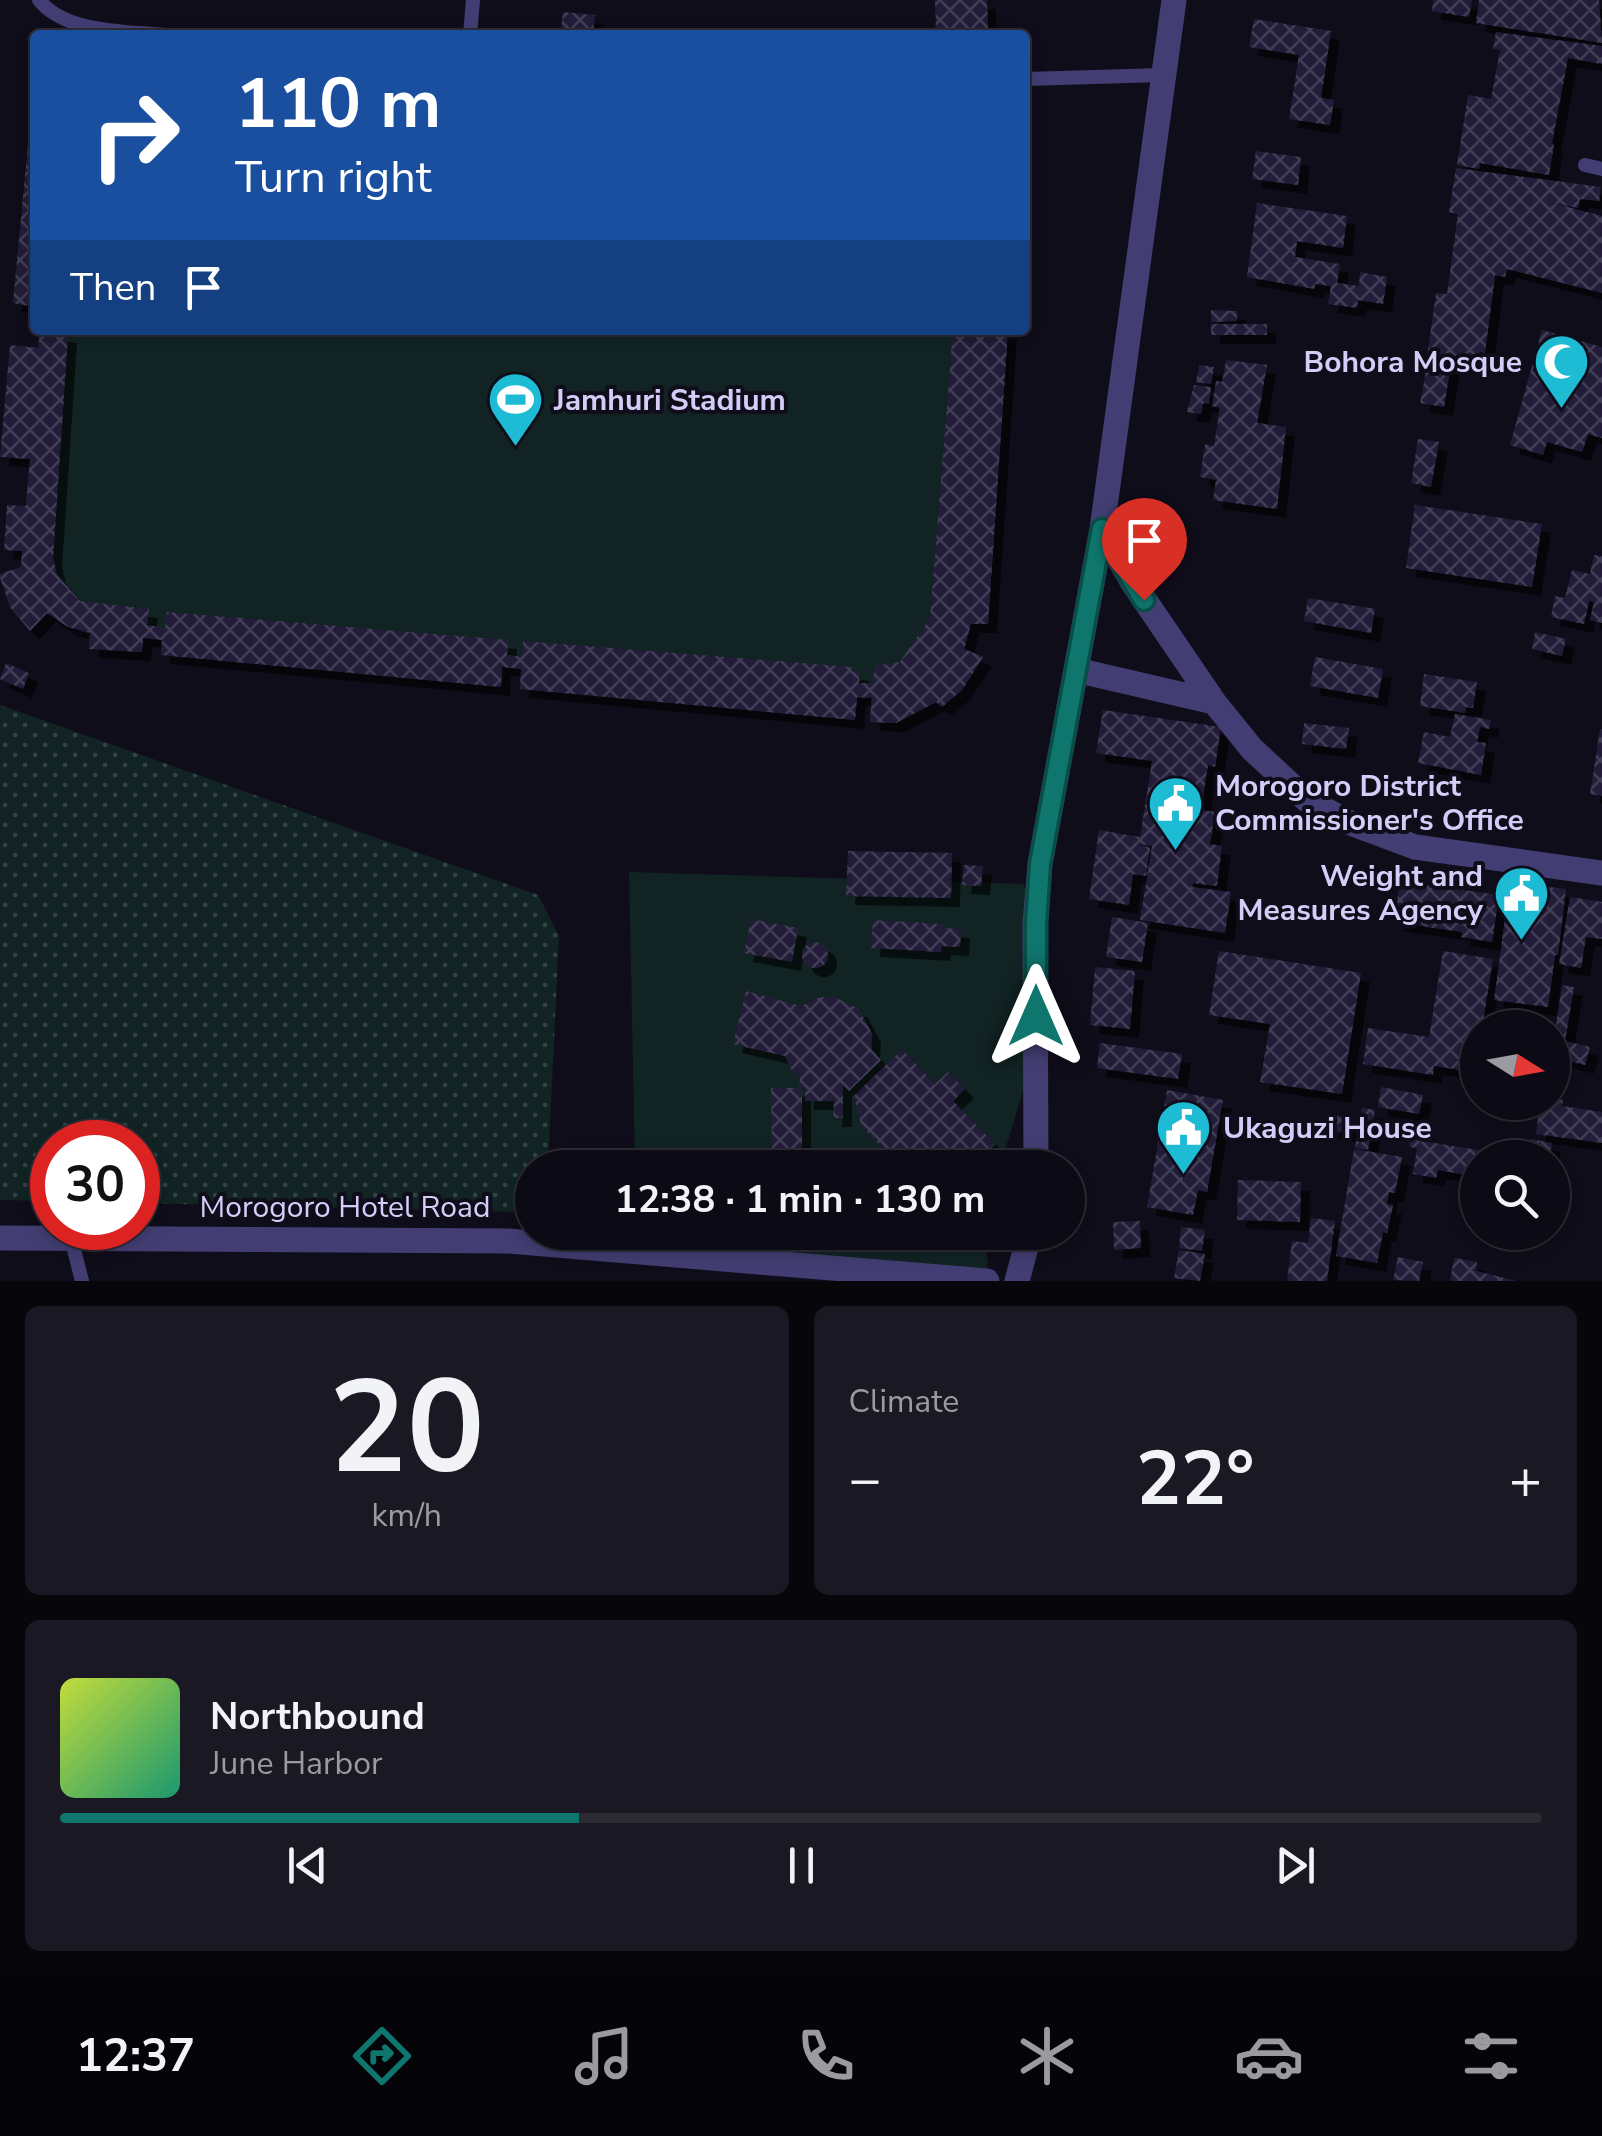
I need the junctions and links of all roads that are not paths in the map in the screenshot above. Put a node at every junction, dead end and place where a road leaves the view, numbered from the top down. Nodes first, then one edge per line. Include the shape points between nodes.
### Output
1 (39, 0) edge
2 (69, 0) edge
3 (473, 0) edge
4 (1174, 0) edge
5 (67, 19) junction
6 (100, 30) edge
7 (470, 30) edge
8 (1163, 76) junction
9 (1030, 80) edge
10 (1586, 166) dead end
11 (1602, 170) edge
12 (1102, 529) junction
13 (1076, 670) junction
14 (1214, 702) junction
15 (1602, 872) edge
16 (1036, 1150) edge
17 (0, 1238) edge
18 (30, 1238) edge
19 (160, 1239) edge
20 (74, 1250) edge
21 (1025, 1250) edge
22 (82, 1281) edge
23 (987, 1281) edge
24 (1017, 1281) edge

1 - 5 lane via 49,13
2 - 5 lane
3 - 7 lane
4 - 8 street
5 - 6 lane
8 - 9 lane
8 - 12 street
10 - 11 lane
12 - 13 street
12 - 14 street
13 - 14 street
13 - 16 street via 1037,892
14 - 15 street via 1281,778 1348,822 1415,846
17 - 18 street, Morogoro Hotel Road
19 - 23 street, Morogoro Hotel Road via 508,1241
20 - 22 lane
21 - 24 street

